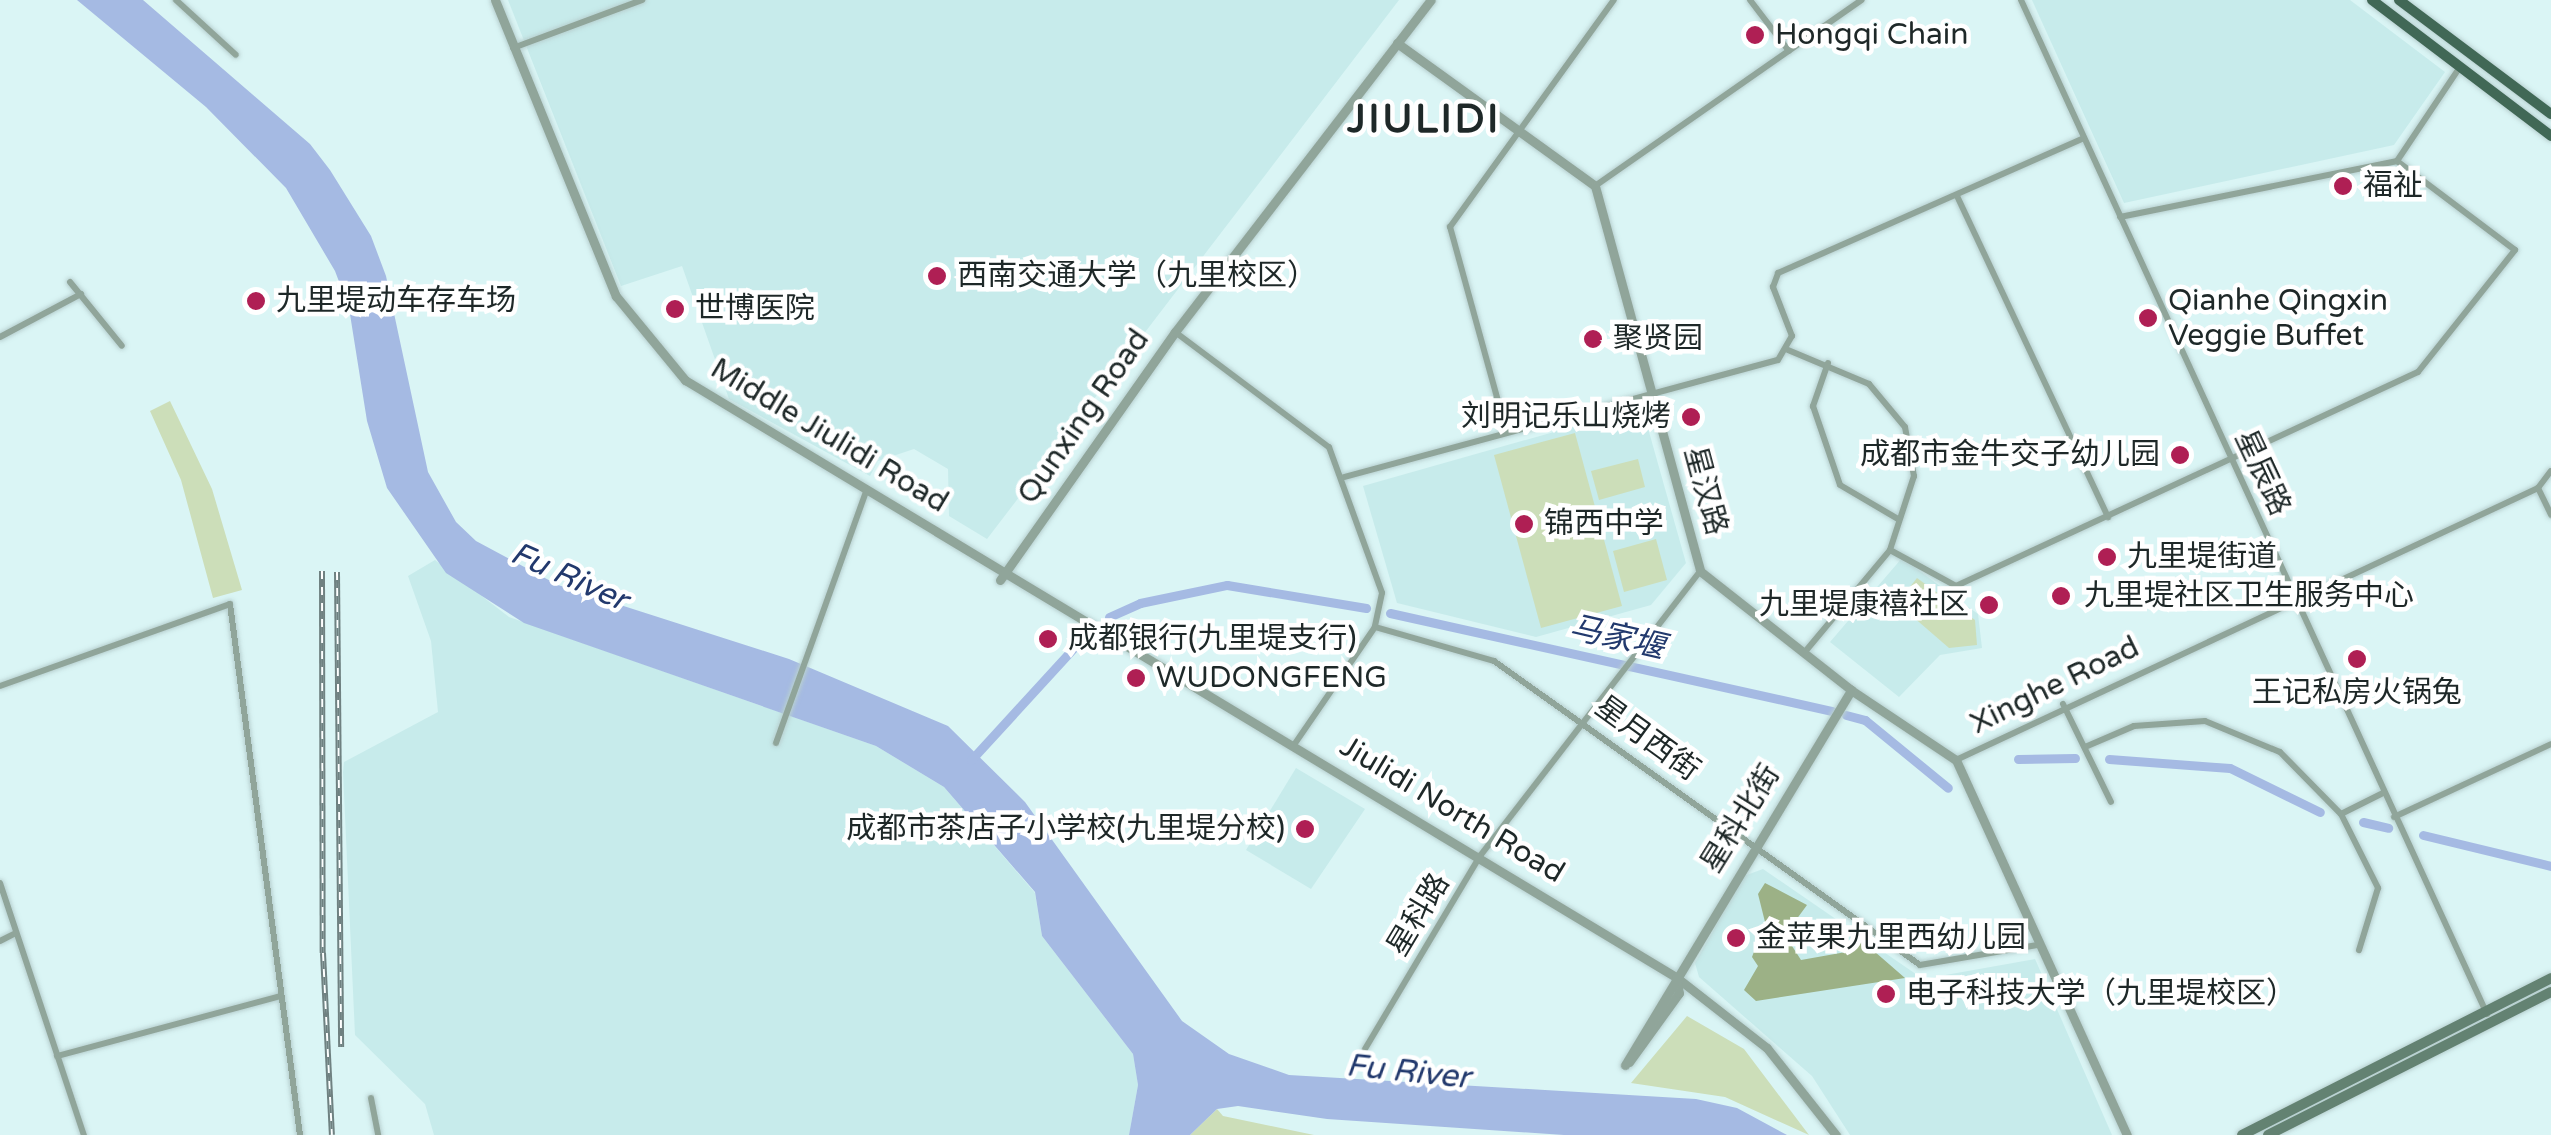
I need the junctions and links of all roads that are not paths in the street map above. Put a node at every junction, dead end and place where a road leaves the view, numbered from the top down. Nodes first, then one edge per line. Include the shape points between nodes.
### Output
1 (176, 0) edge
2 (495, 0) edge
3 (642, 0) edge
4 (1431, 0) edge
5 (1614, 0) edge
6 (1750, 0) edge
7 (1862, 0) edge
8 (2021, 0) edge
9 (2372, 0) edge
10 (2399, 0) edge
11 (1397, 43) junction
12 (513, 48) junction
13 (1790, 51) junction
14 (236, 55) dead end
15 (2460, 67) junction
16 (2551, 114) edge
17 (1516, 128) junction
18 (2551, 136) edge
19 (2084, 138) junction
20 (2397, 161) junction
21 (1595, 186) junction
22 (1957, 196) junction
23 (2120, 218) junction
24 (70, 282) dead end
25 (81, 294) junction
26 (1175, 332) junction
27 (0, 338) edge
28 (122, 346) dead end
29 (1788, 350) junction
30 (1828, 363) junction
31 (1652, 391) junction
32 (1506, 430) junction
33 (2232, 461) junction
34 (2551, 471) edge
35 (1344, 476) junction
36 (2538, 488) junction
37 (867, 489) junction
38 (2551, 515) edge
39 (2108, 517) junction
40 (1898, 519) junction
41 (1890, 550) junction
42 (1700, 571) junction
43 (1004, 575) junction
44 (2295, 597) junction
45 (1375, 628) junction
46 (1804, 653) junction
47 (0, 686) edge
48 (1851, 690) junction
49 (2064, 704) junction
50 (1581, 719) junction
51 (777, 740) dead end
52 (1294, 744) junction
53 (2551, 744) edge
54 (2085, 747) junction
55 (1956, 760) junction
56 (2383, 794) junction
57 (2110, 802) dead end
58 (2341, 814) junction
59 (2394, 817) junction
60 (1754, 844) junction
61 (1480, 856) junction
62 (0, 883) edge
63 (16, 933) junction
64 (0, 940) edge
65 (2038, 945) junction
66 (2358, 950) dead end
67 (1676, 977) junction
68 (2551, 978) edge
69 (2551, 992) edge
70 (282, 996) junction
71 (2487, 1014) junction
72 (1366, 1049) dead end
73 (57, 1056) junction
74 (371, 1098) dead end
75 (84, 1135) edge
76 (300, 1135) edge
77 (378, 1135) edge
78 (1836, 1135) edge
79 (2127, 1135) edge
80 (2242, 1135) edge
81 (2268, 1135) edge

1 - 14 street
2 - 12 street, Middle Jiulidi Road
3 - 12 street
4 - 11 street, Qunxing Road
5 - 17 street
6 - 13 street
7 - 13 street
8 - 19 street, 星辰路
9 - 15 main road
10 - 16 main road
11 - 17 street
11 - 26 street, Qunxing Road
12 - 37 street, Middle Jiulidi Road via 602,267 645,336 714,402
13 - 21 street
15 - 18 main road
15 - 20 street
17 - 21 street
17 - 32 street via 1450,227
19 - 22 street
19 - 23 street, 星辰路
20 - 23 street
20 - 33 street via 2515,250 2418,372
21 - 31 street, 星汉路
22 - 29 street via 1778,273 1773,287 1792,336
22 - 39 street
23 - 33 street, 星辰路
24 - 25 street
25 - 27 street
25 - 28 street
26 - 35 street via 1329,447
26 - 43 street, Qunxing Road
29 - 30 street
29 - 31 street via 1778,360
30 - 40 street via 1813,406 1840,486
30 - 40 street via 1869,384 1905,427 1914,476
31 - 32 street
31 - 42 street, 星汉路
32 - 35 street
33 - 39 street
33 - 44 street, 星辰路
34 - 36 street, Xinghe Road
35 - 45 street via 1382,593
36 - 38 street
36 - 44 street, Xinghe Road
37 - 43 street, Middle Jiulidi Road
37 - 51 street
39 - 41 street via 1956,586
40 - 41 street
41 - 46 street
42 - 46 street, 星汉路
42 - 50 street, 星科路
43 - 52 street, Jiulidi North Road
44 - 49 street, Xinghe Road
44 - 56 street, 星辰路
45 - 50 street, 星月西街 via 1494,661
45 - 52 street
46 - 48 street, 星汉路
47 - 70 street via 230,604
48 - 55 street, 星汉路
48 - 60 street, 星科北街
49 - 54 street
49 - 55 street, Xinghe Road
50 - 60 street, 星月西街
50 - 61 street, 星科路
52 - 61 street, Jiulidi North Road
53 - 59 street
54 - 57 street
54 - 58 street via 2134,726 2205,721 2280,752
55 - 65 street
56 - 58 street
56 - 59 street, 星辰路
58 - 66 street via 2378,888
59 - 71 street, 星辰路
60 - 65 street, 星月西街 via 1920,965
60 - 67 street, 星科北街
61 - 67 street, Jiulidi North Road
61 - 72 street, 星科路
62 - 63 street
63 - 64 street
63 - 73 street
65 - 79 street
67 - 67 street via 1643,1034 1625,1065 1642,1053 1679,993
67 - 78 street, Jiulidi North Road via 1768,1048
68 - 71 main road
69 - 71 main road
70 - 73 street
70 - 76 street
71 - 80 main road
71 - 81 main road
73 - 75 street
74 - 77 street

